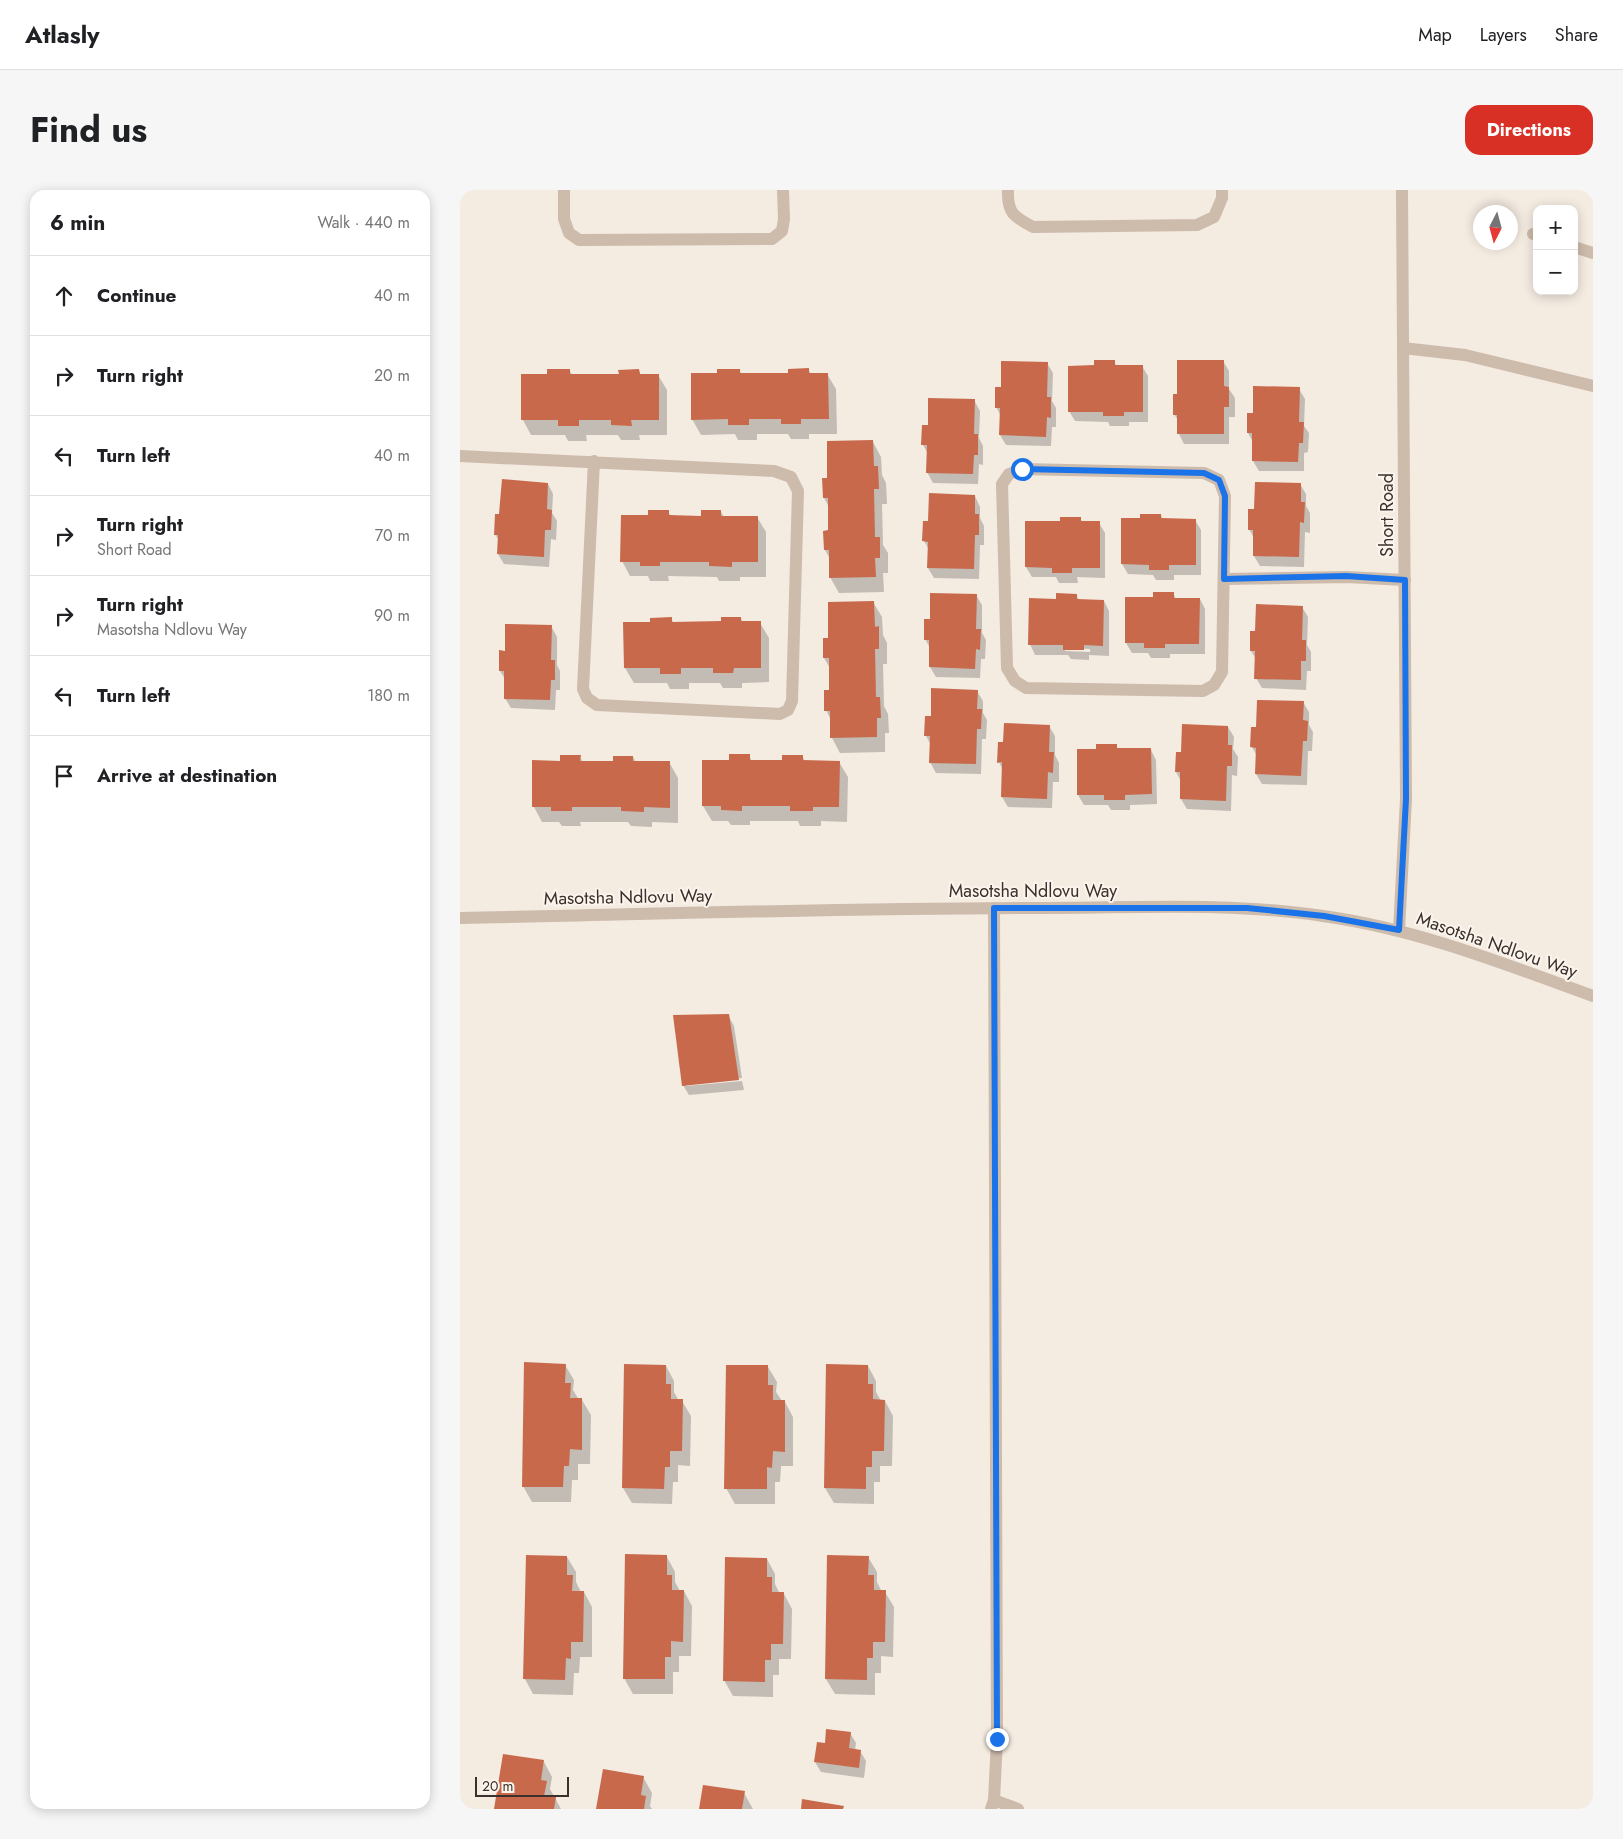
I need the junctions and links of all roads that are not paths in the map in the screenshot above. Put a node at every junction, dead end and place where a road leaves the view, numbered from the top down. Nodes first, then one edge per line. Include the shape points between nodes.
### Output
1 (564, 190) edge
2 (783, 190) edge
3 (1008, 190) edge
4 (1222, 190) edge
5 (1402, 190) edge
6 (1578, 248) edge
7 (1593, 253) edge
8 (1403, 348) junction
9 (1593, 386) edge
10 (460, 456) edge
11 (594, 461) junction
12 (1224, 579) junction
13 (1405, 580) junction
14 (994, 908) junction
15 (460, 918) edge
16 (1399, 930) junction
17 (1593, 996) edge
18 (992, 1804) edge
19 (1018, 1809) edge

1 - 2 street via 564,219 569,234 579,240 588,240 772,239 782,231
3 - 4 street via 1008,204 1015,218 1033,227 1197,225 1214,217
5 - 8 street, Short Road
6 - 7 street
8 - 9 street via 1466,355
8 - 13 street, Short Road
10 - 11 street
11 - 11 street via 774,471 791,477 798,491 792,701 788,710 780,714 597,705 587,698 583,689
12 - 12 street via 1225,496 1219,480 1204,473 1022,469 1009,474 1002,484 1007,668 1014,680 1026,688 1203,691 1214,685 1222,672
12 - 13 street via 1346,576
13 - 16 street, Short Road via 1406,799
14 - 15 street, Masotsha Ndlovu Way
14 - 16 street, Masotsha Ndlovu Way via 1247,908 1324,916
14 - 18 street via 997,1739
16 - 17 street, Masotsha Ndlovu Way via 1484,956
18 - 19 street

